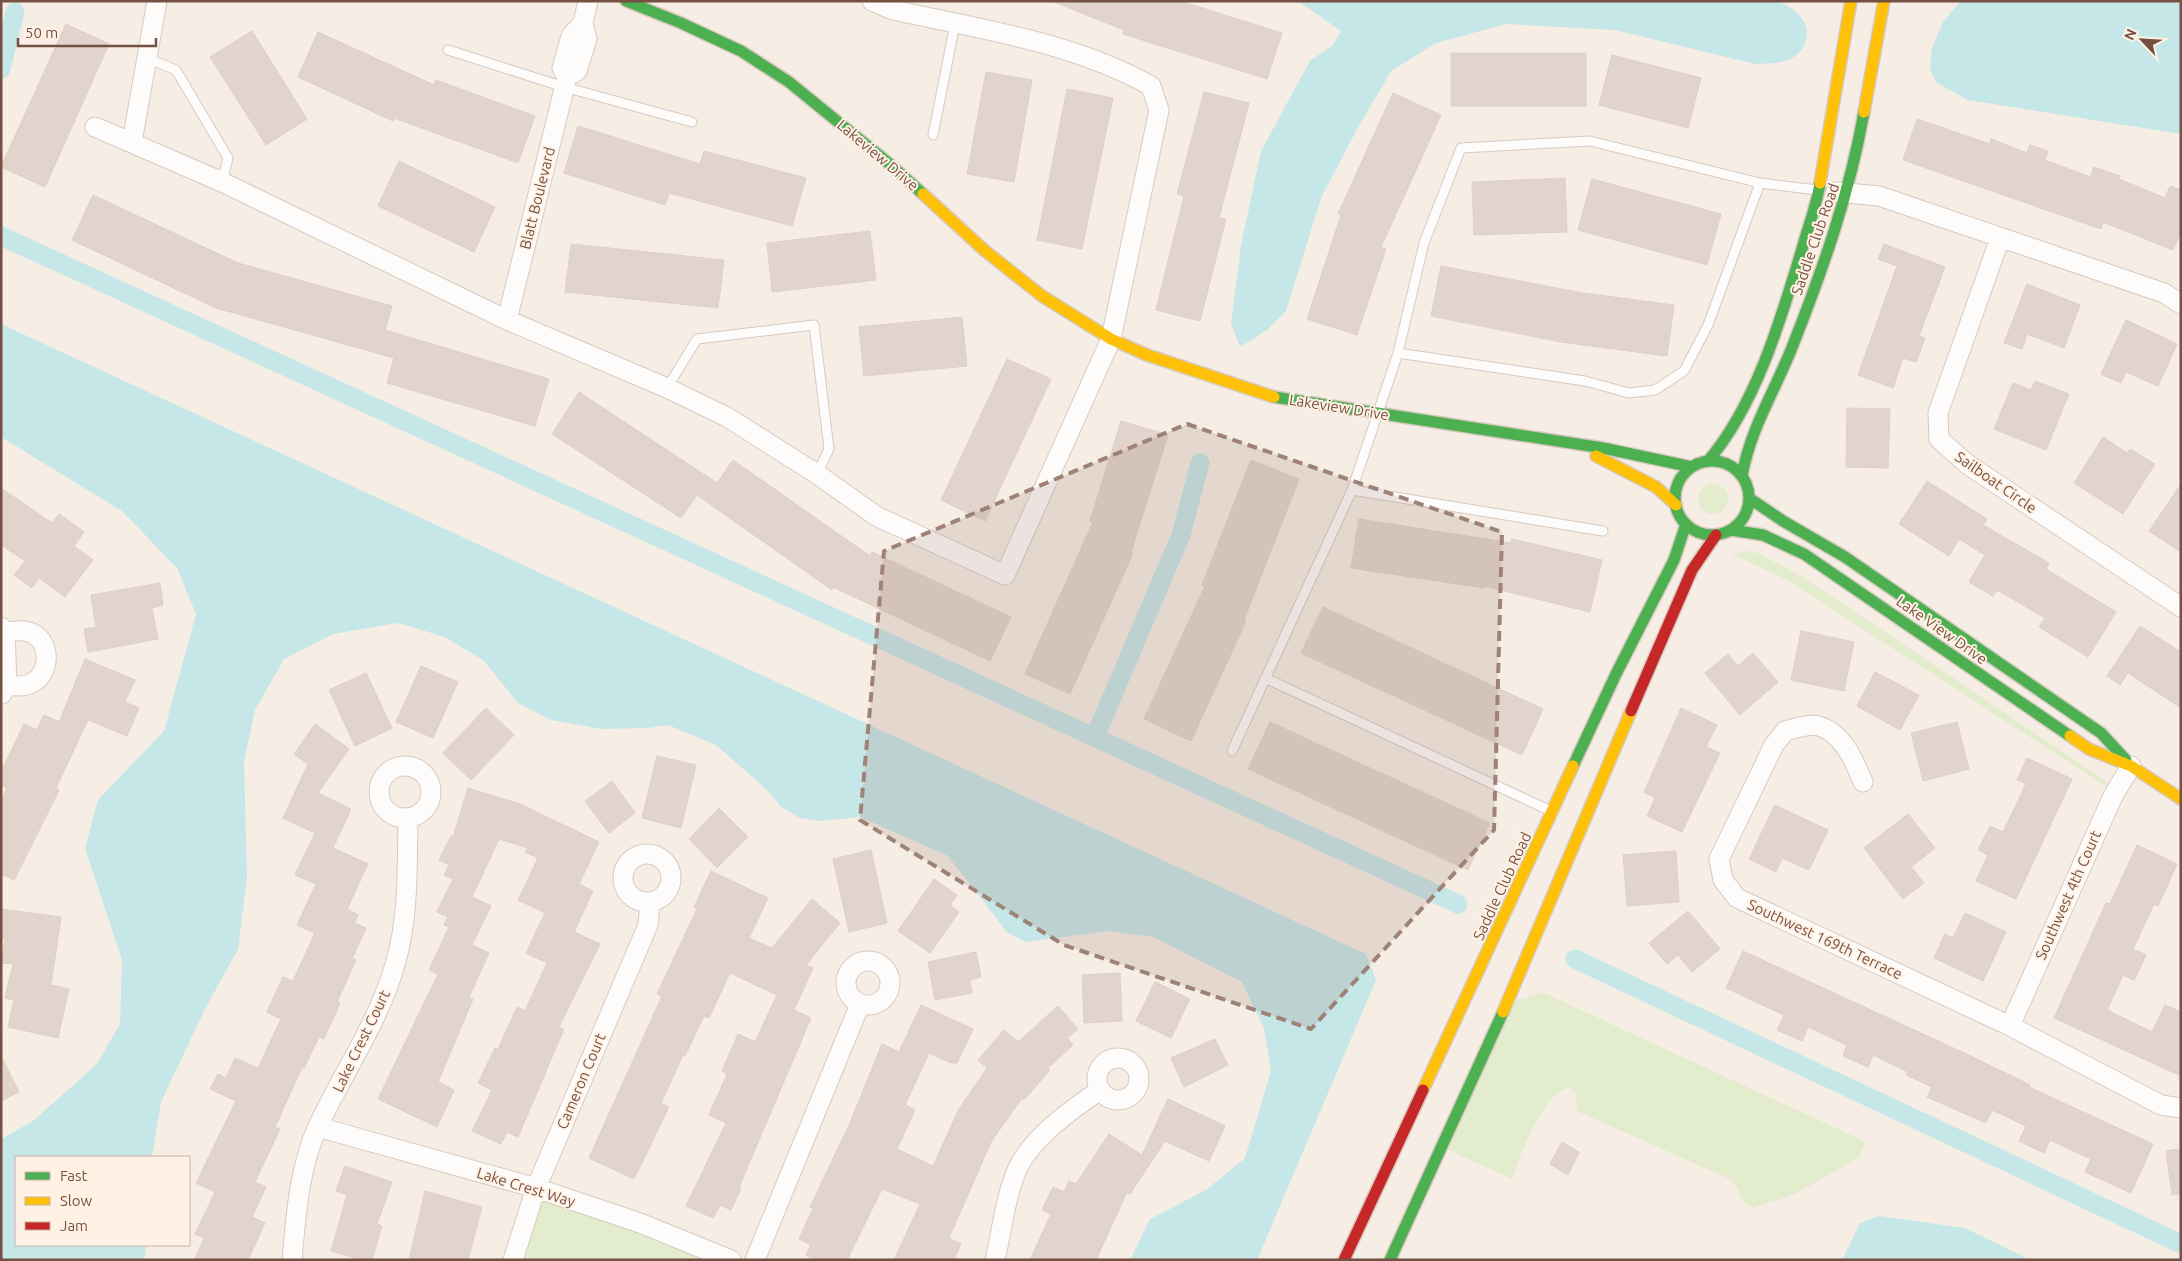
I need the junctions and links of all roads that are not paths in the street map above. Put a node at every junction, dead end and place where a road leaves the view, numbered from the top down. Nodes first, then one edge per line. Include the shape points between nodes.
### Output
1 (157, 1) edge
2 (588, 1) edge
3 (626, 1) edge
4 (872, 1) edge
5 (1851, 1) edge
6 (1884, 1) edge
7 (955, 24) junction
8 (448, 50) dead end
9 (147, 58) junction
10 (566, 82) junction
11 (692, 122) dead end
12 (95, 126) dead end
13 (934, 135) dead end
14 (132, 142) junction
15 (222, 182) junction
16 (1760, 183) junction
17 (1819, 190) junction
18 (1847, 193) junction
19 (2000, 238) junction
20 (2181, 304) edge
21 (507, 320) junction
22 (1111, 339) junction
23 (1398, 353) junction
24 (668, 388) junction
25 (1378, 413) junction
26 (1576, 445) junction
27 (1708, 461) junction
28 (1692, 467) junction
29 (817, 474) junction
30 (1742, 476) junction
31 (1352, 490) junction
32 (1749, 498) junction
33 (1676, 505) junction
34 (1686, 524) junction
35 (1731, 530) junction
36 (1603, 531) dead end
37 (1716, 535) junction
38 (2181, 608) edge
39 (3, 630) edge
40 (1265, 678) junction
41 (4, 690) edge
42 (1232, 751) dead end
43 (2131, 766) junction
44 (1863, 782) dead end
45 (2181, 799) edge
46 (1553, 812) junction
47 (408, 818) dead end
48 (650, 902) dead end
49 (860, 1004) dead end
50 (2010, 1026) junction
51 (1100, 1090) dead end
52 (2181, 1108) edge
53 (318, 1127) junction
54 (536, 1188) junction
55 (292, 1260) edge
56 (513, 1260) edge
57 (731, 1260) edge
58 (755, 1260) edge
59 (995, 1260) edge
60 (1344, 1260) edge
61 (1390, 1260) edge

1 - 9 street
2 - 10 street, Blatt Boulevard via 582,22 571,36 562,68
3 - 22 street, Lakeview Drive via 741,51 789,82 892,166 984,250 1042,296
4 - 7 street via 893,10
5 - 17 street, Saddle Club Road
6 - 18 street, Saddle Club Road
7 - 13 lane
7 - 22 street via 1060,47 1125,71 1151,86 1159,110
8 - 10 lane
9 - 14 street
9 - 15 lane via 176,70 228,158
10 - 11 lane
10 - 21 street, Blatt Boulevard
12 - 14 street
14 - 15 street
15 - 21 street
16 - 17 lane
16 - 23 lane via 1708,325 1684,371 1655,390 1629,394 1585,381
16 - 23 lane via 1590,141 1461,148 1424,243
17 - 18 street
17 - 27 street, Saddle Club Road via 1772,340 1734,426
18 - 19 street via 1879,196
18 - 30 street, Saddle Club Road via 1793,346 1753,435
19 - 20 street via 2164,293
19 - 38 street, Sailboat Circle via 1938,413 1939,439 1967,464
21 - 24 street
22 - 25 street, Lakeview Drive via 1147,355 1270,397
22 - 29 street via 1005,575 876,516
23 - 25 lane
24 - 29 street via 727,417
24 - 29 lane via 697,339 814,325 830,449
25 - 26 street, Lakeview Drive
25 - 31 lane
26 - 28 street, Lakeview Drive
26 - 33 street, Lakeview Drive via 1656,487
27 - 28 street
27 - 30 street via 1722,462
28 - 33 street via 1678,483
30 - 32 street
31 - 36 lane
31 - 40 lane
32 - 35 street via 1741,522
32 - 43 street, Lake View Drive via 1844,557 2101,733
33 - 34 street
34 - 37 street via 1695,531
34 - 46 street, Saddle Club Road via 1674,560 1616,674
35 - 37 street
35 - 43 street, Lake View Drive via 1763,535 1804,554 2089,749
37 - 61 street via 1692,570 1679,597 1507,1004
39 - 41 street
39 - 41 street via 24,631 38,636 44,646 47,663 39,680 29,686
40 - 42 lane
40 - 46 lane
43 - 45 street, Lake View Drive
43 - 50 street, Southwest 4th Court via 2113,796
44 - 50 street, Southwest 169th Terrace via 1849,750 1833,734 1818,726 1784,731 1774,745 1719,859 1723,880 1737,898
46 - 60 street, Saddle Club Road
47 - 53 street, Lake Crest Court via 404,922 396,962 366,1036
48 - 54 street, Cameron Court via 648,925
49 - 58 street
50 - 52 street, Southwest 169th Terrace via 2160,1105
51 - 59 street via 1072,1109 1031,1148 1018,1168 1002,1221
53 - 54 street, Lake Crest Way
53 - 55 street, Lake Crest Court via 302,1177
54 - 56 street, Cameron Court
54 - 57 street, Lake Crest Way via 640,1222

